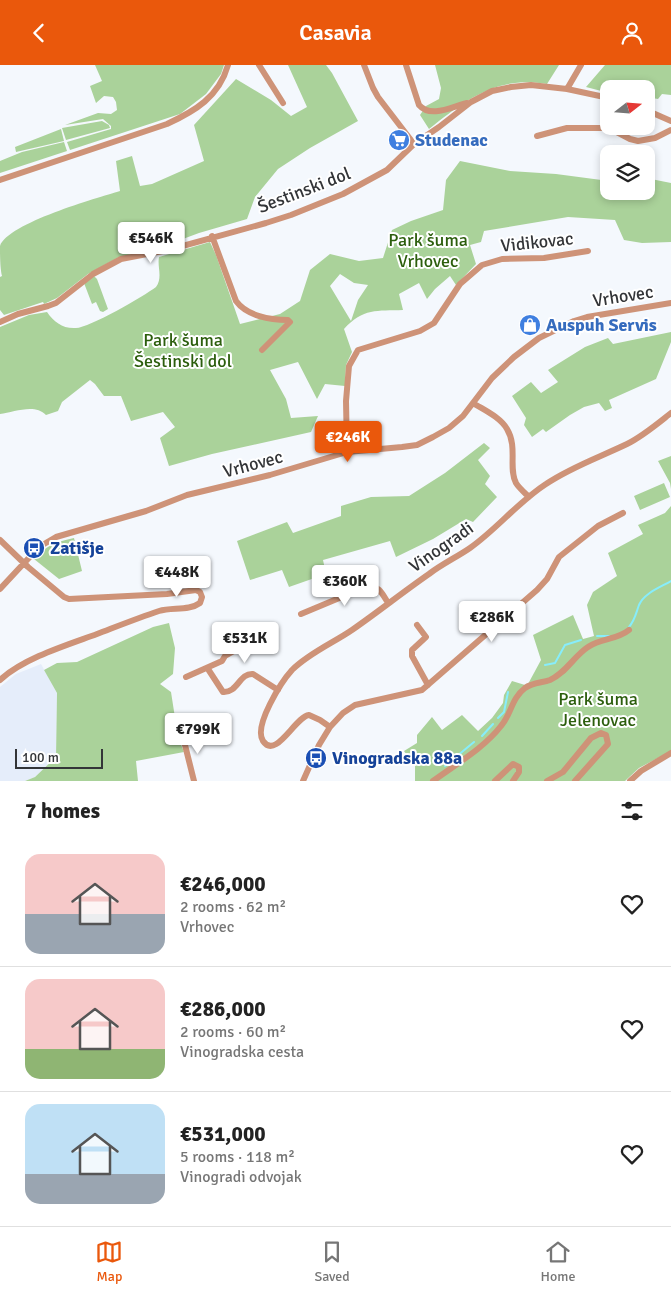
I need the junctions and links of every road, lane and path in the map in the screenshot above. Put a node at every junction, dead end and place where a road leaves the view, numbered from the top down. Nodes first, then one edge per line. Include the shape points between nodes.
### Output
1 (228, 65) edge
2 (259, 65) edge
3 (364, 65) edge
4 (406, 65) edge
5 (581, 65) edge
6 (567, 89) junction
7 (600, 96) edge
8 (471, 102) junction
9 (283, 103) dead end
10 (655, 115) edge
11 (671, 121) edge
12 (671, 130) edge
13 (537, 136) dead end
14 (414, 144) junction
15 (0, 180) edge
16 (212, 236) junction
17 (588, 251) dead end
18 (671, 303) edge
19 (0, 322) edge
20 (262, 350) dead end
21 (473, 403) junction
22 (671, 413) edge
23 (347, 452) junction
24 (529, 497) junction
25 (624, 513) dead end
26 (0, 540) edge
27 (24, 563) junction
28 (0, 589) edge
29 (388, 603) junction
30 (301, 614) dead end
31 (418, 625) dead end
32 (273, 629) dead end
33 (629, 630) dead end
34 (208, 669) junction
35 (186, 677) dead end
36 (0, 680) edge
37 (428, 685) junction
38 (278, 690) junction
39 (330, 727) junction
40 (182, 733) dead end
41 (671, 753) edge
42 (194, 781) edge
43 (303, 781) edge
44 (432, 781) edge
45 (495, 781) edge
46 (513, 781) edge
47 (546, 781) edge
48 (575, 781) edge
49 (630, 781) edge

1 - 15 street via 226,75 212,96 192,112 167,124
2 - 9 street
3 - 14 street via 378,97
4 - 8 street via 422,109 437,111
5 - 6 street
6 - 7 street, Šestinski dol
6 - 8 street, Šestinski dol via 522,85 492,91
8 - 14 street, Šestinski dol
10 - 11 street
12 - 13 street via 655,138 638,141 610,128 567,128
14 - 16 street, Šestinski dol via 387,170 343,194 291,215
16 - 19 street, Šestinski dol via 168,250 122,259 93,274 56,303
16 - 20 street via 236,301 242,309 290,322
17 - 23 street, Vidikovac via 544,258 502,259 482,265 460,284 438,319 429,327 358,350 349,366
18 - 21 street, Vrhovec via 599,314 574,321 539,338 492,378
21 - 23 street, Vrhovec via 449,428 417,445
21 - 24 street via 506,427 513,448 515,481
22 - 24 street, Vinogradi via 628,443 545,484
23 - 27 street, Vrhovec via 187,495 138,514 56,537 39,547
24 - 29 street, Vinogradi via 472,547
25 - 37 street via 598,527 558,557 538,590
26 - 27 street
27 - 28 street, Vrhovec
27 - 36 street via 70,599 196,590 200,591 202,600 194,606 159,611 75,642 31,661
29 - 30 street via 380,590 368,586
29 - 38 street, Vinogradi via 308,657 293,669
31 - 37 street via 426,637 412,650 412,656
32 - 34 street
33 - 44 street via 585,648 551,680 528,686 516,696 502,726 491,737
34 - 35 street
34 - 38 street via 223,692 232,690 249,673
37 - 39 street via 416,693 355,705
38 - 39 street, Vinogradi via 261,730 265,743 271,746 278,744 305,716 314,716
39 - 43 street
40 - 42 street
41 - 49 street
45 - 46 street via 513,765 519,772
47 - 48 street via 563,772 591,737 601,733 606,735 608,744

